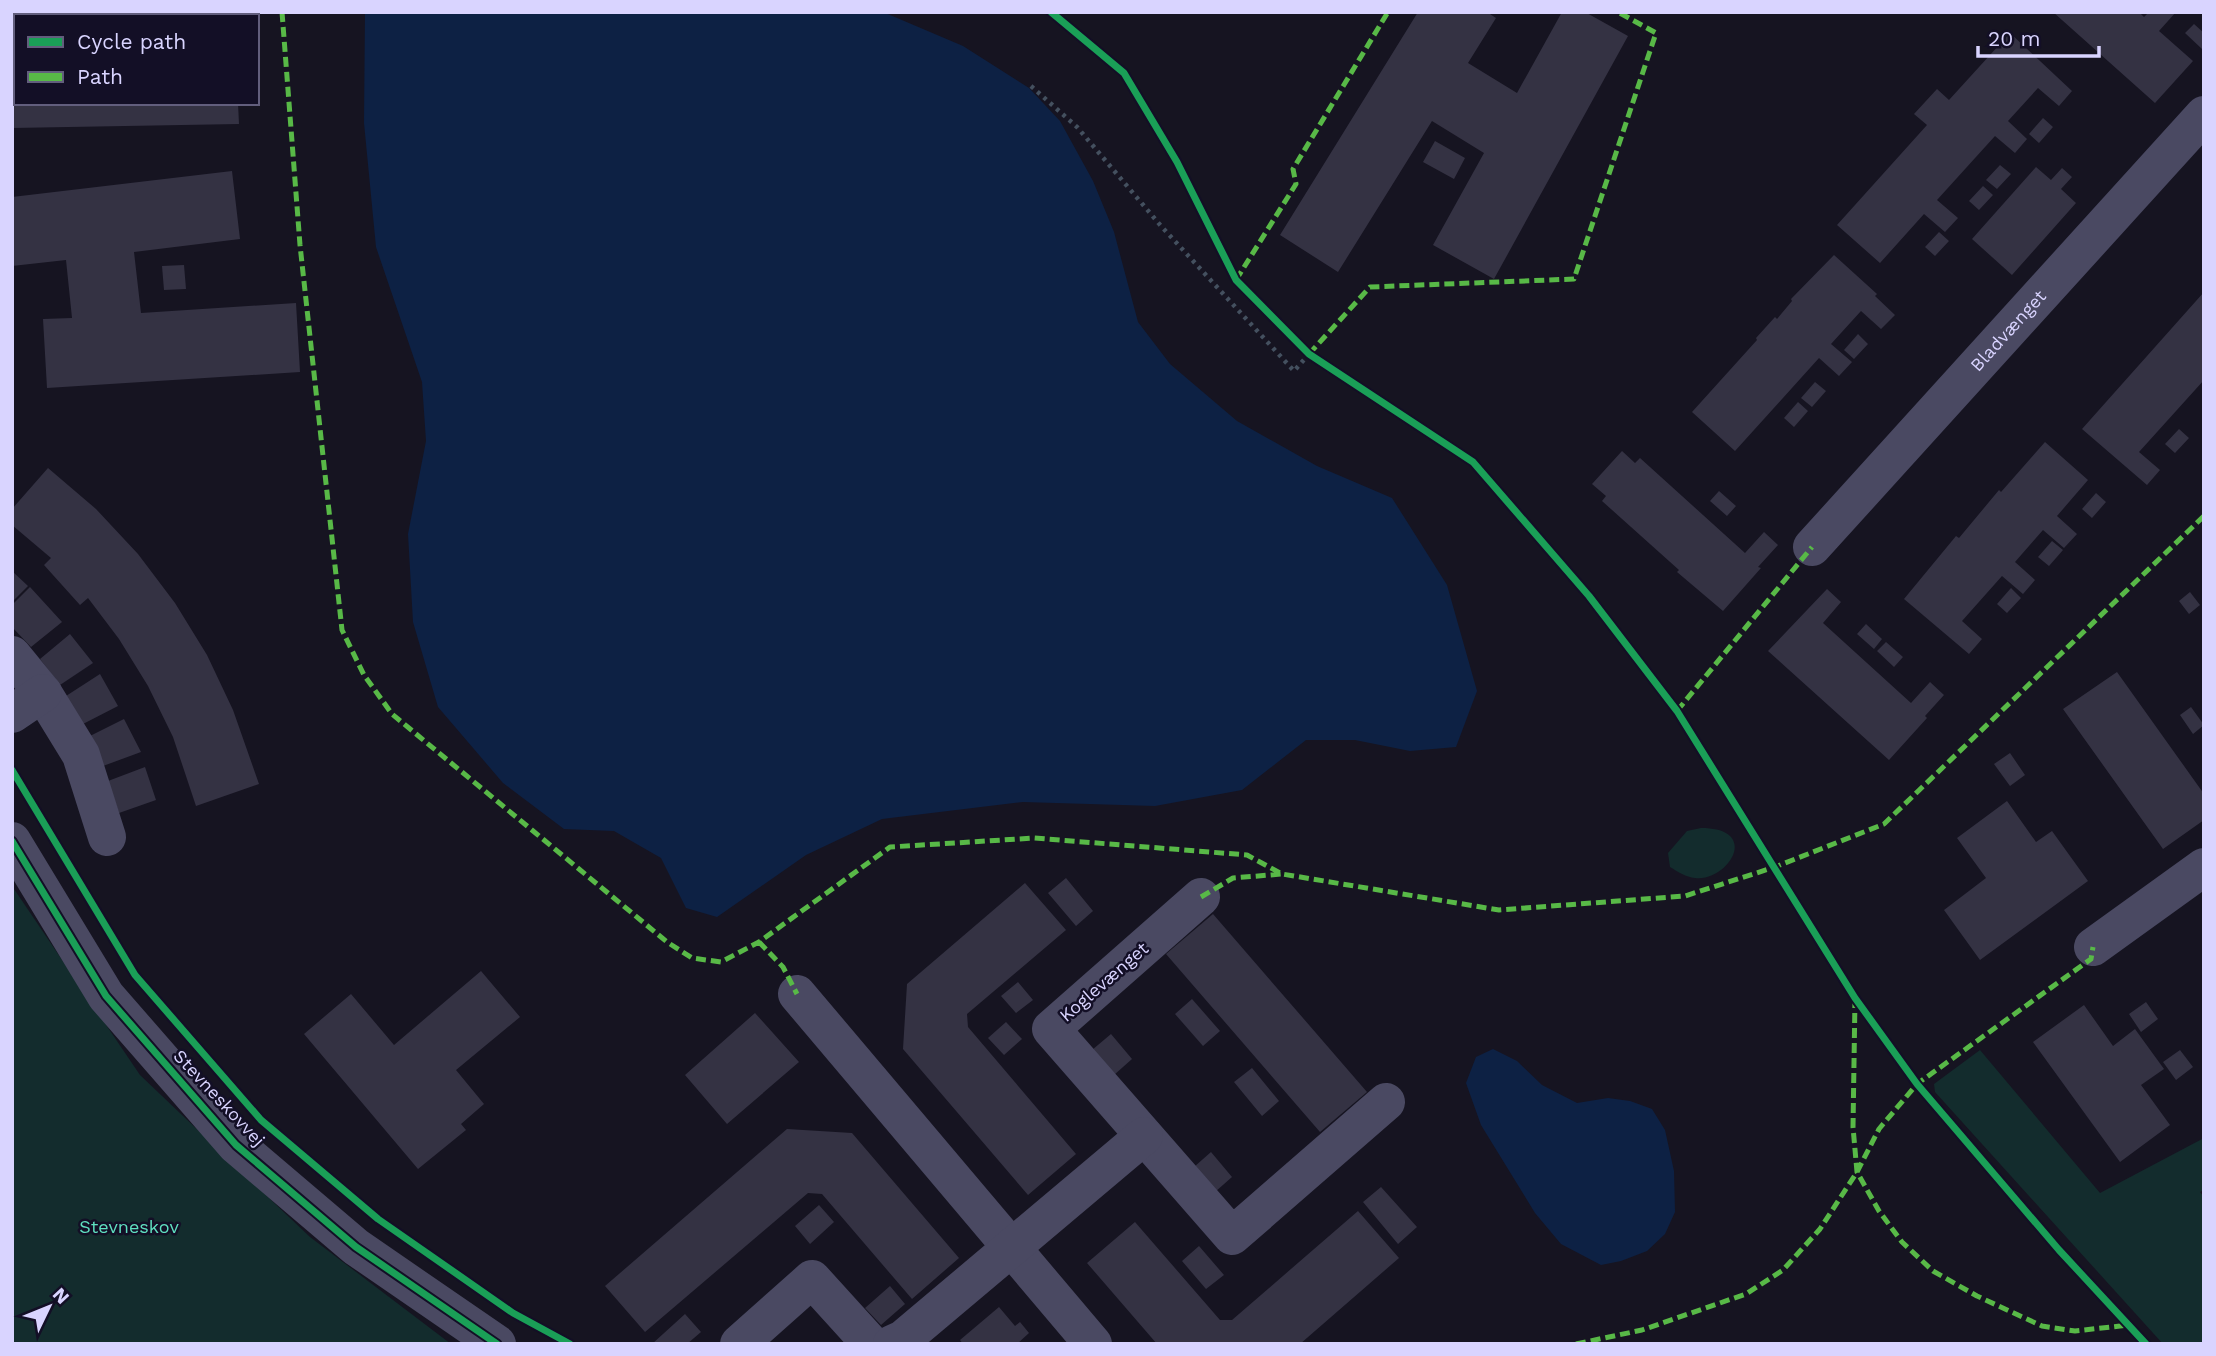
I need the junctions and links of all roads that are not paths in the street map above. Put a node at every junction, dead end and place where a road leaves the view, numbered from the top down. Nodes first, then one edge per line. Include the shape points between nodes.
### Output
1 (2204, 115) edge
2 (1812, 547) dead end
3 (12, 655) edge
4 (27, 704) edge
5 (107, 836) dead end
6 (12, 841) edge
7 (2204, 867) edge
8 (1201, 897) dead end
9 (2093, 947) dead end
10 (797, 994) dead end
11 (1386, 1102) dead end
12 (1144, 1136) junction
13 (1013, 1247) junction
14 (893, 1343) edge
15 (497, 1344) edge
16 (739, 1344) edge
17 (1093, 1344) edge

1 - 2 street, Bladvænget
3 - 4 street
4 - 5 street via 81,755
6 - 15 street, Stevneskovvej via 106,996 236,1145 356,1247
7 - 9 street
8 - 12 street, Koglevænget via 1051,1029
10 - 13 street
11 - 12 street, Koglevænget via 1232,1236
12 - 13 street
13 - 14 street
13 - 17 street
14 - 16 street via 812,1279

